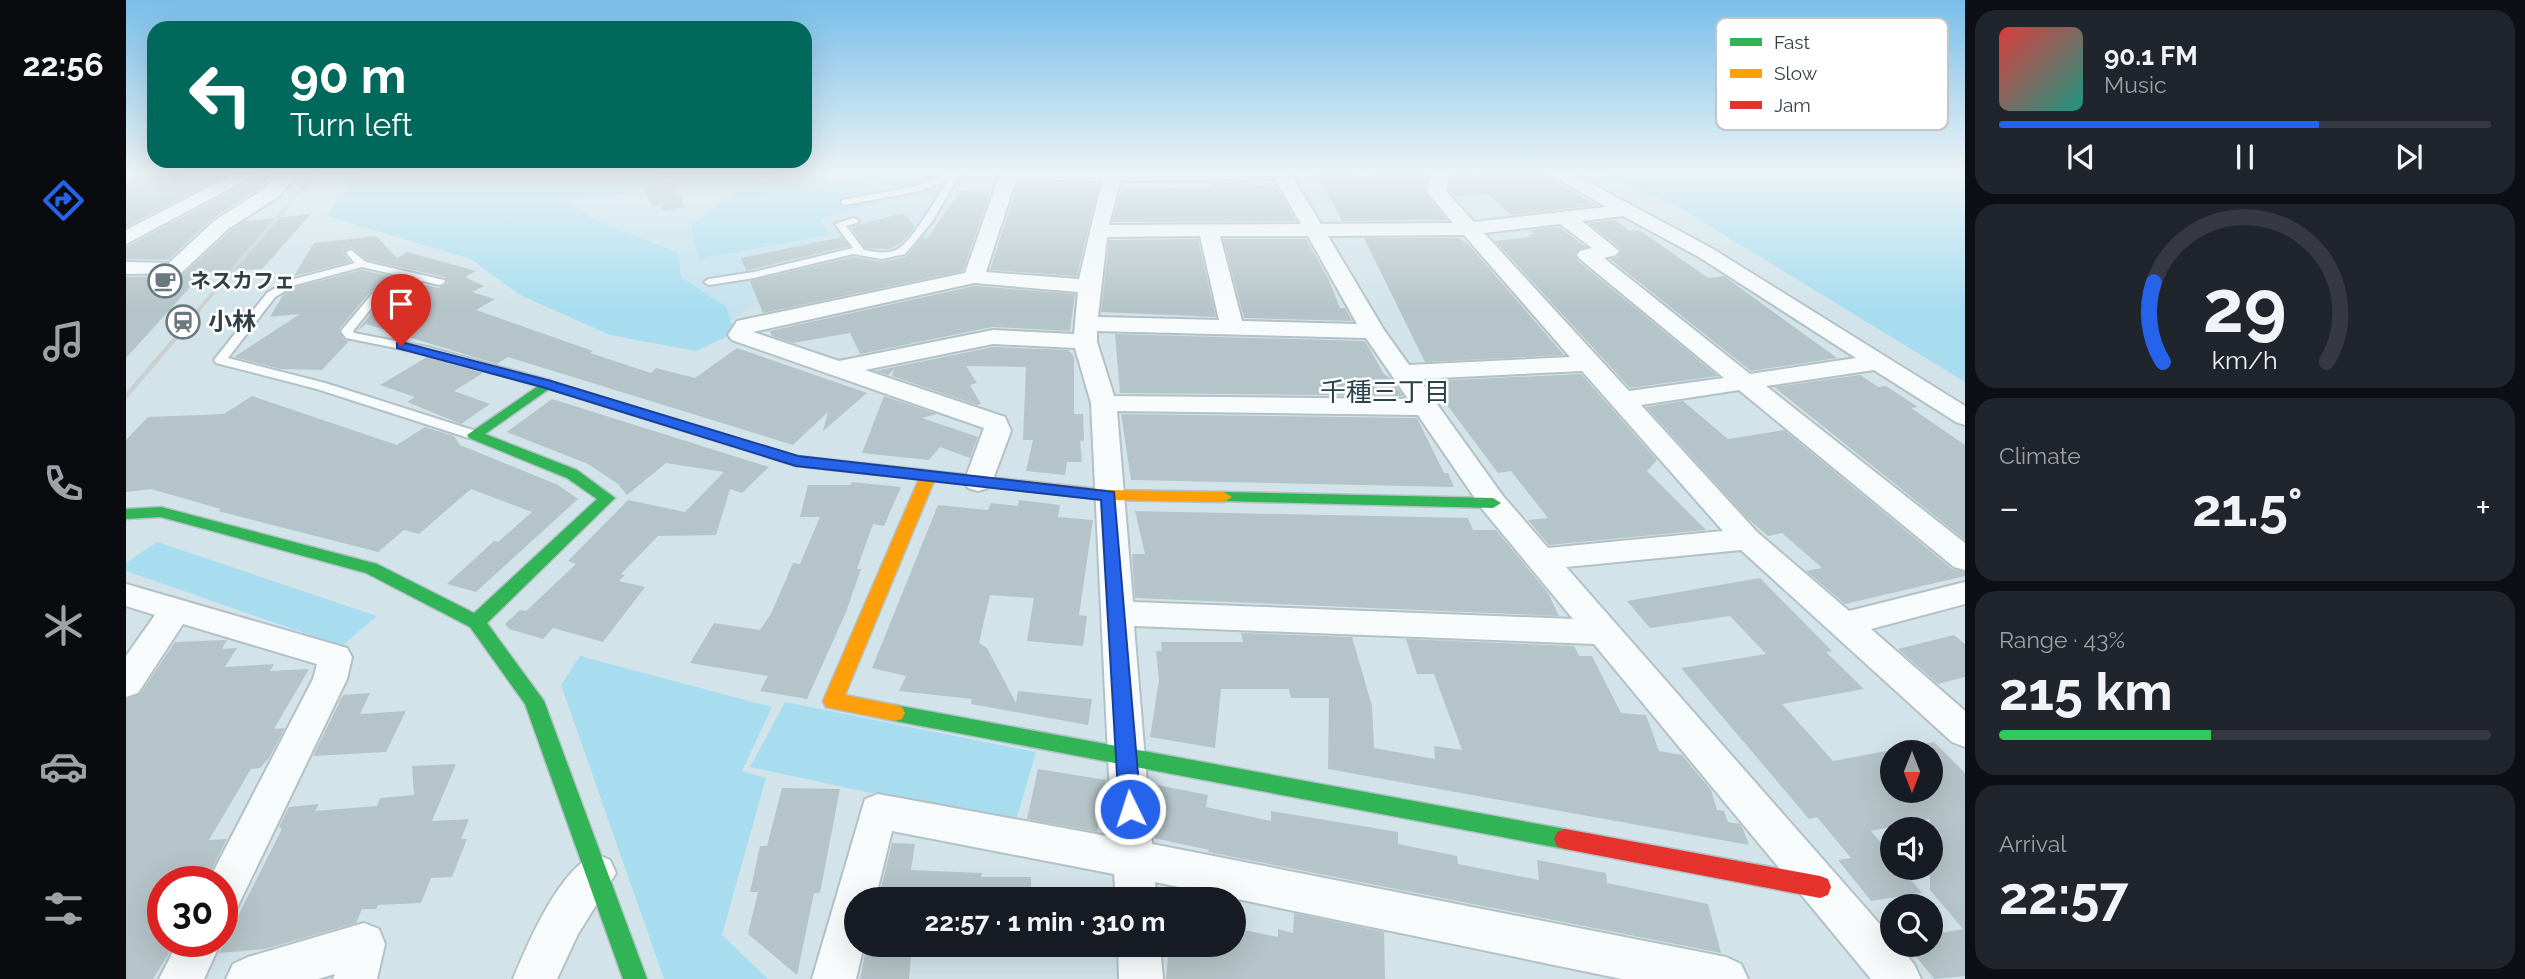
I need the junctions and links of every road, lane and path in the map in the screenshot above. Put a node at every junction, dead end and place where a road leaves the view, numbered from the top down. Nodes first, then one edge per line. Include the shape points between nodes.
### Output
1 (167, 217) edge
2 (234, 217) edge
3 (931, 217) edge
4 (994, 217) edge
5 (1102, 217) edge
6 (1308, 217) edge
7 (1457, 217) edge
8 (1575, 217) edge
9 (1638, 217) edge
10 (1565, 218) junction
11 (854, 221) dead end
12 (1467, 229) junction
13 (1208, 230) junction
14 (1316, 230) junction
15 (1098, 231) junction
16 (126, 238) edge
17 (860, 251) junction
18 (351, 253) dead end
19 (362, 264) junction
20 (128, 270) edge
21 (974, 277) junction
22 (440, 282) dead end
23 (709, 282) dead end
24 (1089, 286) junction
25 (376, 296) dead end
26 (1232, 328) junction
27 (1373, 331) junction
28 (1086, 333) junction
29 (1879, 362) junction
30 (1588, 363) junction
31 (838, 368) junction
32 (1402, 373) junction
33 (1743, 383) junction
34 (547, 384) junction
35 (1622, 400) junction
36 (1104, 403) junction
37 (1426, 407) junction
38 (1965, 417) edge
39 (474, 435) junction
40 (928, 477) junction
41 (978, 482) junction
42 (1108, 495) junction
43 (1493, 503) junction
44 (126, 514) edge
45 (1747, 539) junction
46 (1544, 559) junction
47 (1965, 559) edge
48 (1965, 593) edge
49 (126, 595) edge
50 (175, 611) junction
51 (1116, 613) junction
52 (476, 622) junction
53 (1844, 624) junction
54 (1603, 632) junction
55 (126, 682) edge
56 (1965, 732) edge
57 (1126, 759) junction
58 (1134, 859) junction
59 (237, 866) edge
60 (596, 873) junction
61 (1135, 887) edge
62 (1820, 887) junction
63 (192, 957) edge
64 (1140, 957) edge
65 (181, 979) edge
66 (248, 979) edge
67 (355, 979) edge
68 (536, 979) edge
69 (635, 979) edge
70 (834, 979) edge
71 (1142, 979) edge
72 (1726, 979) edge
73 (1899, 979) edge

1 - 16 street
2 - 20 street via 174,269
3 - 17 lane via 901,252 882,256
4 - 21 street
5 - 15 street
6 - 14 street
7 - 12 street
8 - 10 street
9 - 29 street via 1706,253
10 - 12 street
10 - 33 street via 1609,251 1587,255
11 - 17 lane via 840,225
12 - 14 street
12 - 30 street
13 - 14 street
13 - 15 street
13 - 26 street
14 - 27 street
15 - 24 street
17 - 23 lane
18 - 19 lane
19 - 22 lane
19 - 39 lane via 291,283 271,295 220,360 321,386
21 - 24 street
21 - 31 street via 745,326 740,335
24 - 28 street
25 - 34 lane via 347,331 350,336 427,351
26 - 27 street
26 - 28 street
27 - 32 street
28 - 31 street via 993,337
28 - 36 street
29 - 33 street
29 - 38 street
30 - 32 street
30 - 35 street
31 - 41 street via 996,423 998,431
32 - 37 street
33 - 35 street
33 - 47 street
34 - 39 street
34 - 40 street via 796,461
35 - 45 street
36 - 37 street
36 - 42 street
37 - 43 street
39 - 52 street via 572,474 607,498
40 - 41 street
40 - 57 street via 832,701
41 - 42 street
42 - 43 street
42 - 51 street
43 - 46 street
44 - 52 street via 161,512 371,568
45 - 46 street
45 - 53 street
46 - 54 street
48 - 53 street
49 - 50 street
50 - 55 street
50 - 59 street via 335,657 330,679
51 - 54 street
51 - 57 street
52 - 60 street via 534,701
53 - 56 street
54 - 62 street
57 - 58 street
57 - 62 street
58 - 61 street
58 - 70 street via 878,811
58 - 72 street
60 - 68 street via 564,920
60 - 69 street
62 - 73 street
63 - 65 street
64 - 71 street
66 - 67 street via 364,944

